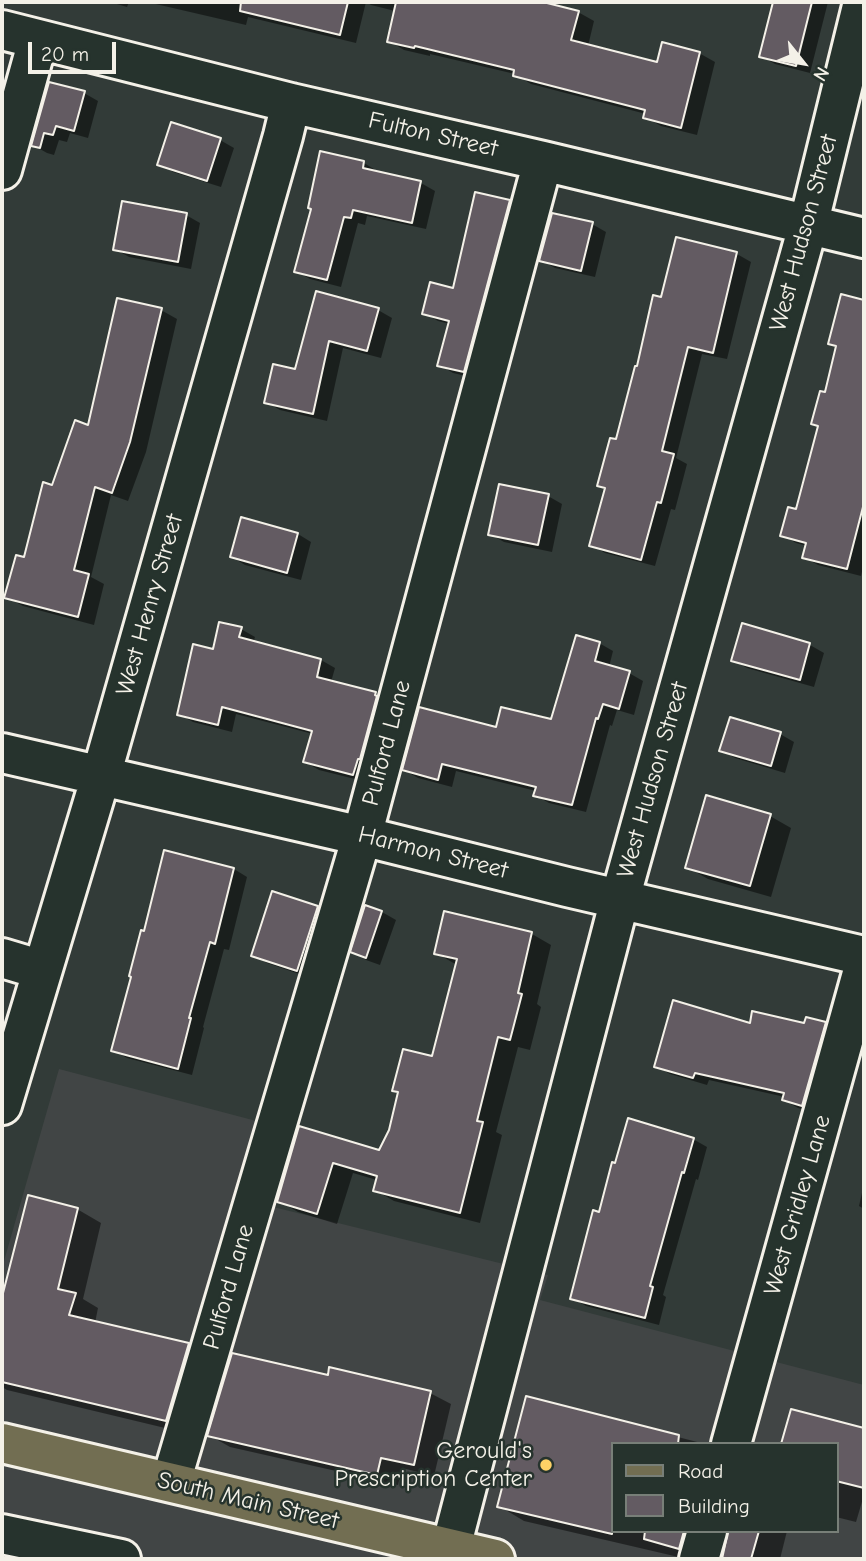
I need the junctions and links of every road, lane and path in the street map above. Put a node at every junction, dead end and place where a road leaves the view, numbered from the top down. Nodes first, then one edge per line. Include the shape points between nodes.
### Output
1 (863, 2) edge
2 (2, 30) edge
3 (38, 40) junction
4 (290, 103) junction
5 (543, 161) junction
6 (2, 170) edge
7 (808, 226) junction
8 (864, 238) edge
9 (2, 753) edge
10 (101, 776) junction
11 (362, 836) junction
12 (620, 900) junction
13 (864, 956) edge
14 (2, 958) edge
15 (864, 966) edge
16 (2, 975) edge
17 (40, 977) junction
18 (2, 1105) edge
19 (732, 1442) edge
20 (2, 1443) edge
21 (171, 1482) junction
22 (706, 1533) edge
23 (2, 1534) edge
24 (449, 1554) edge
25 (121, 1559) edge
26 (495, 1559) edge
27 (699, 1559) edge

1 - 7 street, West Hudson Street
2 - 3 street, Fulton Street
3 - 4 street, Fulton Street
3 - 6 street
4 - 5 street, Fulton Street
4 - 10 street, West Henry Street
5 - 7 street, Fulton Street
5 - 11 street, Pulford Lane
7 - 8 street, Fulton Street
7 - 12 street, West Hudson Street
9 - 10 street, Harmon Street
10 - 11 street, Harmon Street
10 - 17 street, West Henry Street
11 - 12 street, Harmon Street
11 - 21 street, Pulford Lane
12 - 13 street, Harmon Street
12 - 24 street, West Hudson Street
14 - 17 street
15 - 19 street, West Gridley Lane
16 - 17 street
17 - 18 street, West Henry Street
20 - 21 main road, South Main Street
21 - 24 main road, South Main Street
22 - 27 street
23 - 25 street
24 - 26 main road, South Main Street

